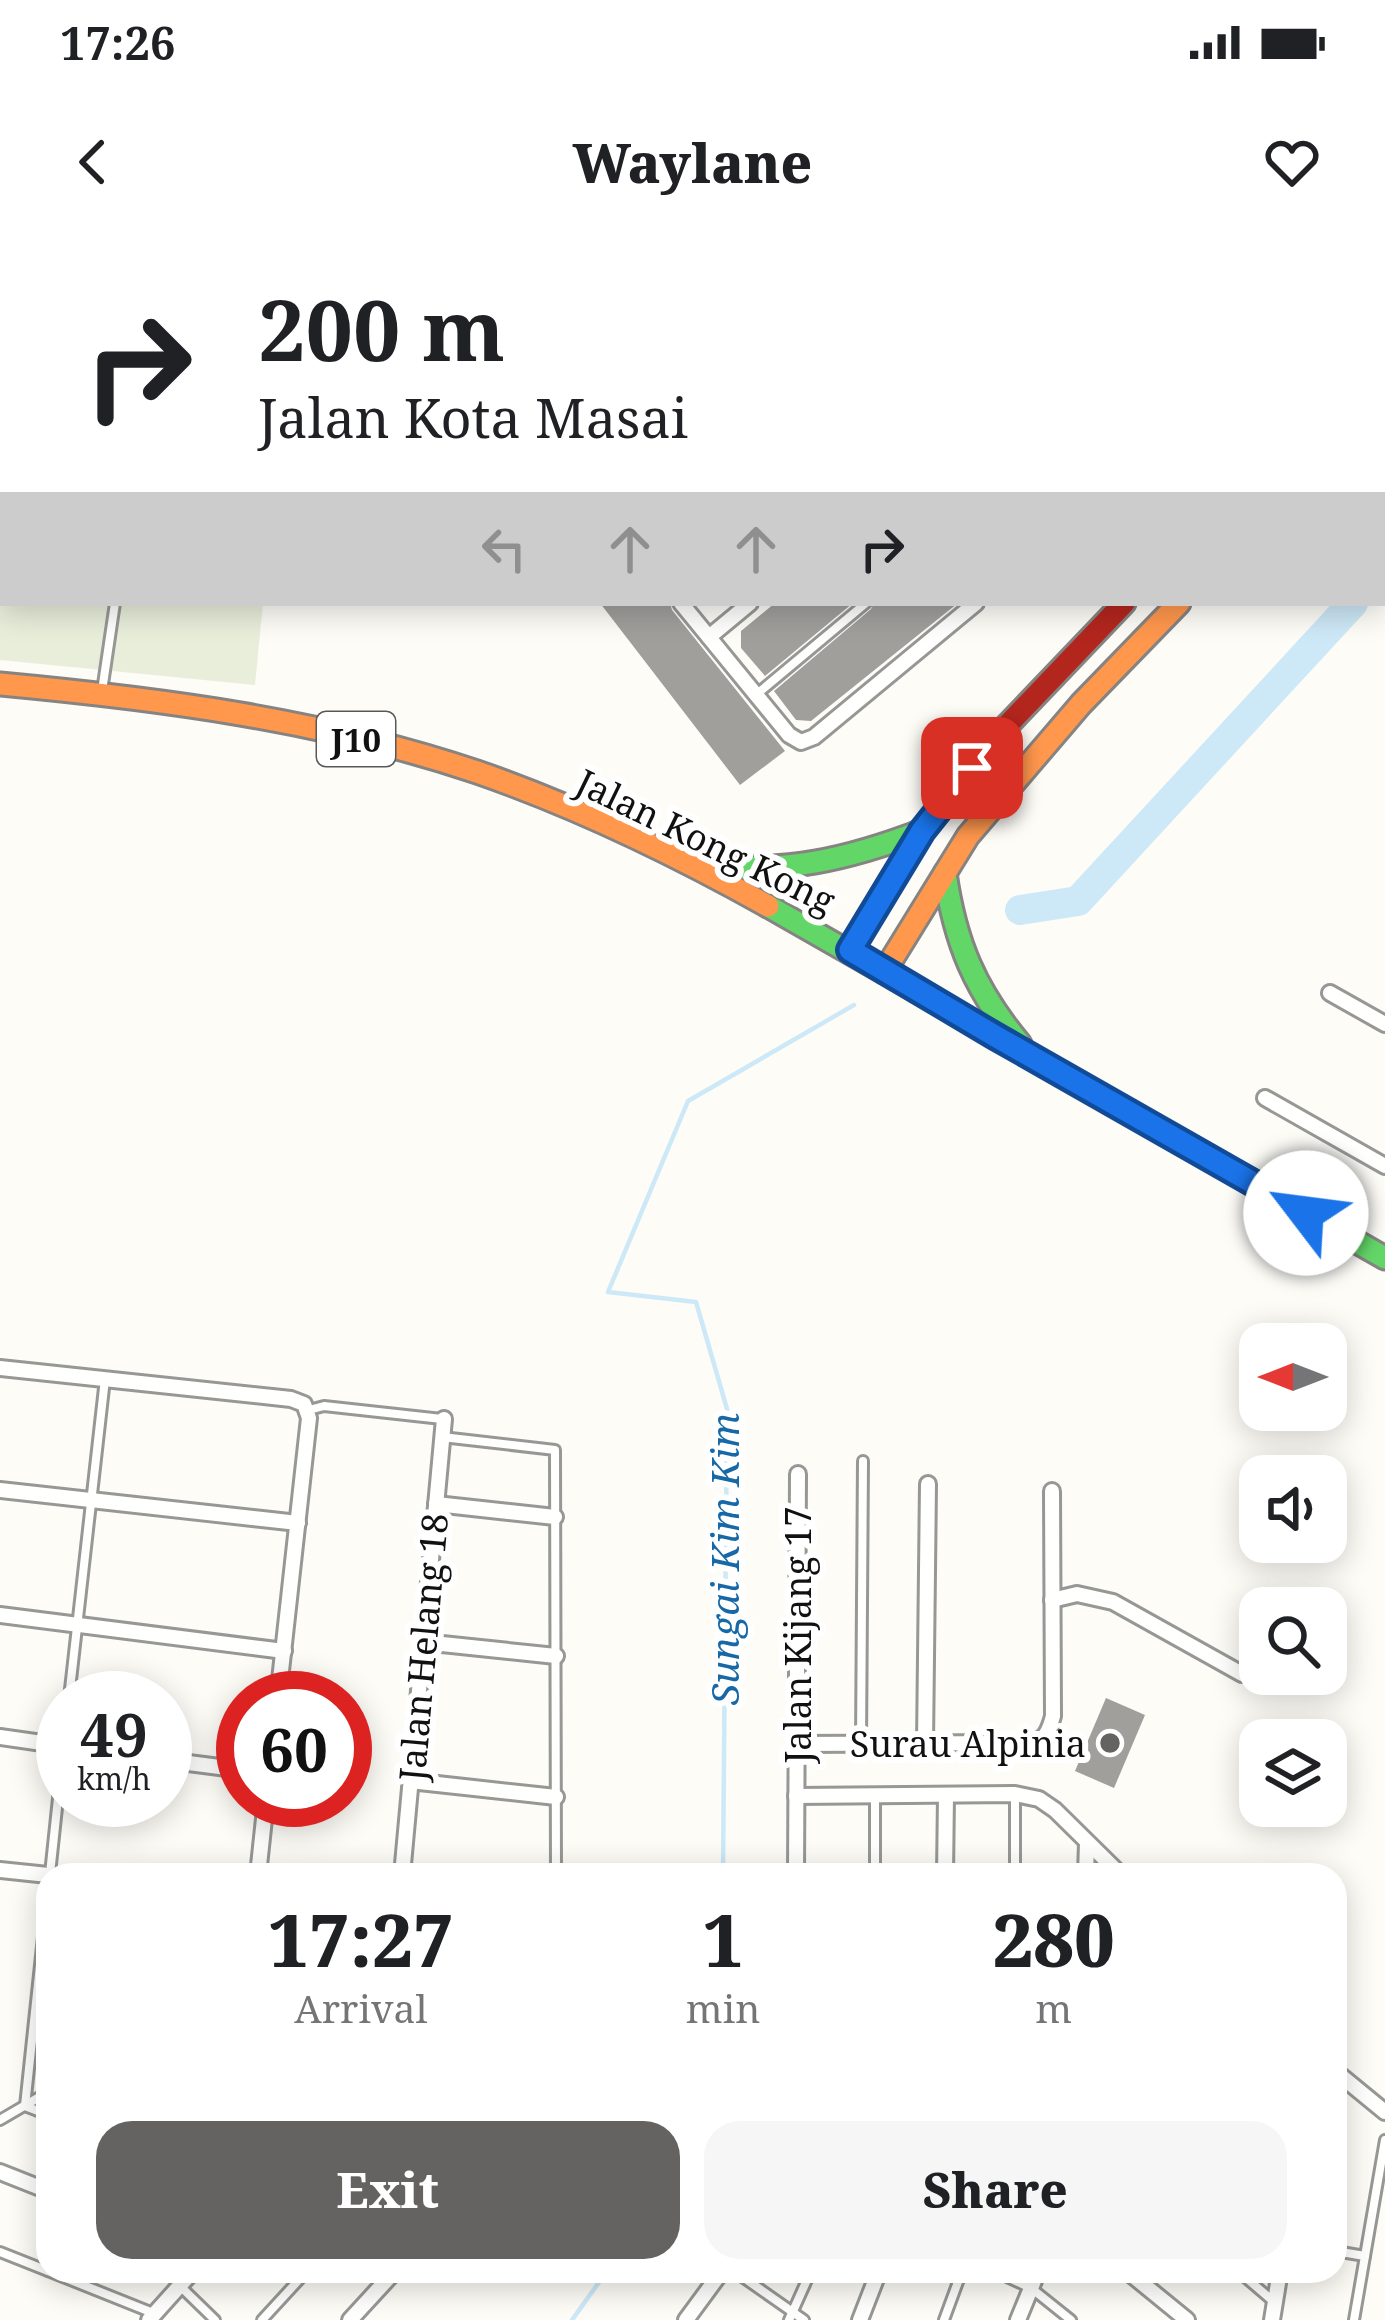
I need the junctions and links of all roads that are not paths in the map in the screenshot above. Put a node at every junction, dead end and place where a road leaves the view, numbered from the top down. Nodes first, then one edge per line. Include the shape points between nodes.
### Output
1 (115, 606) edge
2 (683, 606) edge
3 (746, 606) edge
4 (862, 606) edge
5 (972, 606) edge
6 (1121, 606) edge
7 (1176, 606) edge
8 (709, 637) junction
9 (0, 684) edge
10 (102, 693) junction
11 (756, 694) junction
12 (922, 831) junction
13 (692, 865) junction
14 (945, 873) junction
15 (850, 950) junction
16 (884, 972) junction
17 (1330, 993) dead end
18 (1385, 1024) edge
19 (1032, 1058) junction
20 (1265, 1098) dead end
21 (1385, 1166) edge
22 (1385, 1258) edge
23 (0, 1368) edge
24 (105, 1379) junction
25 (305, 1408) junction
26 (444, 1419) joint
27 (442, 1437) junction
28 (862, 1461) dead end
29 (798, 1474) dead end
30 (928, 1484) dead end
31 (0, 1490) edge
32 (1052, 1491) dead end
33 (91, 1500) junction
34 (436, 1504) junction
35 (555, 1516) junction
36 (298, 1522) junction
37 (1052, 1600) junction
38 (0, 1615) edge
39 (76, 1624) junction
40 (423, 1642) junction
41 (284, 1651) junction
42 (556, 1656) junction
43 (71, 1671) edge
44 (281, 1671) edge
45 (1239, 1672) edge
46 (0, 1737) edge
47 (36, 1743) edge
48 (797, 1744) junction
49 (861, 1744) junction
50 (925, 1744) junction
51 (410, 1781) junction
52 (1015, 1794) junction
53 (875, 1795) junction
54 (946, 1795) junction
55 (796, 1796) junction
56 (556, 1797) junction
57 (54, 1827) edge
58 (263, 1827) edge
59 (1087, 1843) junction
60 (50, 1863) edge
61 (259, 1863) edge
62 (402, 1863) edge
63 (556, 1863) edge
64 (796, 1863) edge
65 (875, 1863) edge
66 (944, 1863) edge
67 (1015, 1863) edge
68 (1086, 1863) edge
69 (1108, 1863) edge
70 (0, 1870) edge
71 (36, 1874) edge
72 (36, 2003) edge
73 (1347, 2081) edge
74 (36, 2099) edge
75 (25, 2106) junction
76 (36, 2110) edge
77 (1385, 2112) edge
78 (0, 2120) edge
79 (1385, 2140) edge
80 (0, 2171) edge
81 (36, 2186) edge
82 (0, 2252) edge
83 (1347, 2253) edge
84 (1365, 2256) junction
85 (36, 2266) edge
86 (75, 2283) edge
87 (182, 2283) edge
88 (297, 2283) edge
89 (384, 2283) edge
90 (713, 2283) edge
91 (750, 2283) edge
92 (807, 2283) edge
93 (874, 2283) edge
94 (958, 2283) edge
95 (1020, 2283) edge
96 (1033, 2283) edge
97 (1142, 2283) edge
98 (1252, 2283) edge
99 (1278, 2283) edge
100 (179, 2286) junction
101 (1031, 2288) junction
102 (1274, 2302) junction
103 (152, 2317) edge
104 (796, 2318) edge
105 (215, 2320) edge
106 (262, 2320) edge
107 (350, 2320) edge
108 (686, 2320) edge
109 (860, 2320) edge
110 (944, 2320) edge
111 (1018, 2320) edge
112 (1071, 2320) edge
113 (1187, 2320) edge
114 (1272, 2320) edge
115 (1354, 2320) edge

1 - 10 lane
2 - 8 street
3 - 8 street
4 - 11 lane
5 - 11 street via 808,741 794,740
6 - 12 main road via 998,736
7 - 14 main road via 1081,704
8 - 11 street
9 - 10 main road, Jalan Kong Kong / J10
10 - 13 main road, Jalan Kong Kong / J10 via 288,722 418,754 538,795
12 - 13 main road via 778,871
12 - 15 main road
13 - 15 main road, Jalan Kong Kong / J10
14 - 16 main road
14 - 19 main road via 949,909 978,988
15 - 16 main road, Jalan Kong Kong / J10
16 - 19 main road, Jalan Kong Kong / J10
17 - 18 street
19 - 22 main road, Jalan Kong Kong / J10
20 - 21 street
23 - 24 street
24 - 25 street via 291,1399
24 - 33 lane
25 - 26 lane
25 - 36 street
26 - 27 street, Jalan Helang 18
27 - 34 street, Jalan Helang 18
27 - 35 lane via 555,1450
28 - 49 lane
29 - 48 street, Jalan Kijang 17
30 - 50 street
31 - 33 street
32 - 37 street
33 - 36 street
33 - 39 lane
34 - 35 street
34 - 40 street, Jalan Helang 18
35 - 42 lane
36 - 41 street
37 - 45 street via 1077,1594 1113,1602
37 - 50 street via 1048,1733 1028,1743
38 - 39 street
39 - 41 street
39 - 43 lane
40 - 42 street
40 - 51 street, Jalan Helang 18
41 - 44 street
42 - 56 lane
46 - 47 street
48 - 49 street
48 - 55 street, Jalan Kijang 17
49 - 50 street
51 - 56 street
51 - 62 street, Jalan Helang 18
52 - 54 street
52 - 59 street via 1046,1803
52 - 67 lane
53 - 54 street
53 - 55 street
53 - 65 lane
54 - 66 street
55 - 64 street, Jalan Kijang 17
56 - 63 lane
57 - 60 lane
58 - 61 street
59 - 68 street
59 - 69 street
70 - 71 street
72 - 75 lane
73 - 77 street
74 - 75 lane
75 - 76 lane
75 - 78 lane
79 - 84 lane
80 - 81 street
82 - 85 lane
83 - 84 lane
84 - 115 lane
86 - 103 lane
87 - 100 street
88 - 106 lane
89 - 107 street
90 - 108 street
91 - 104 lane
92 - 104 lane
93 - 109 street
94 - 110 lane
95 - 101 lane
96 - 101 street
97 - 113 street
98 - 102 lane
99 - 102 street
100 - 103 street
100 - 105 lane
101 - 111 street
101 - 112 lane
102 - 114 street

